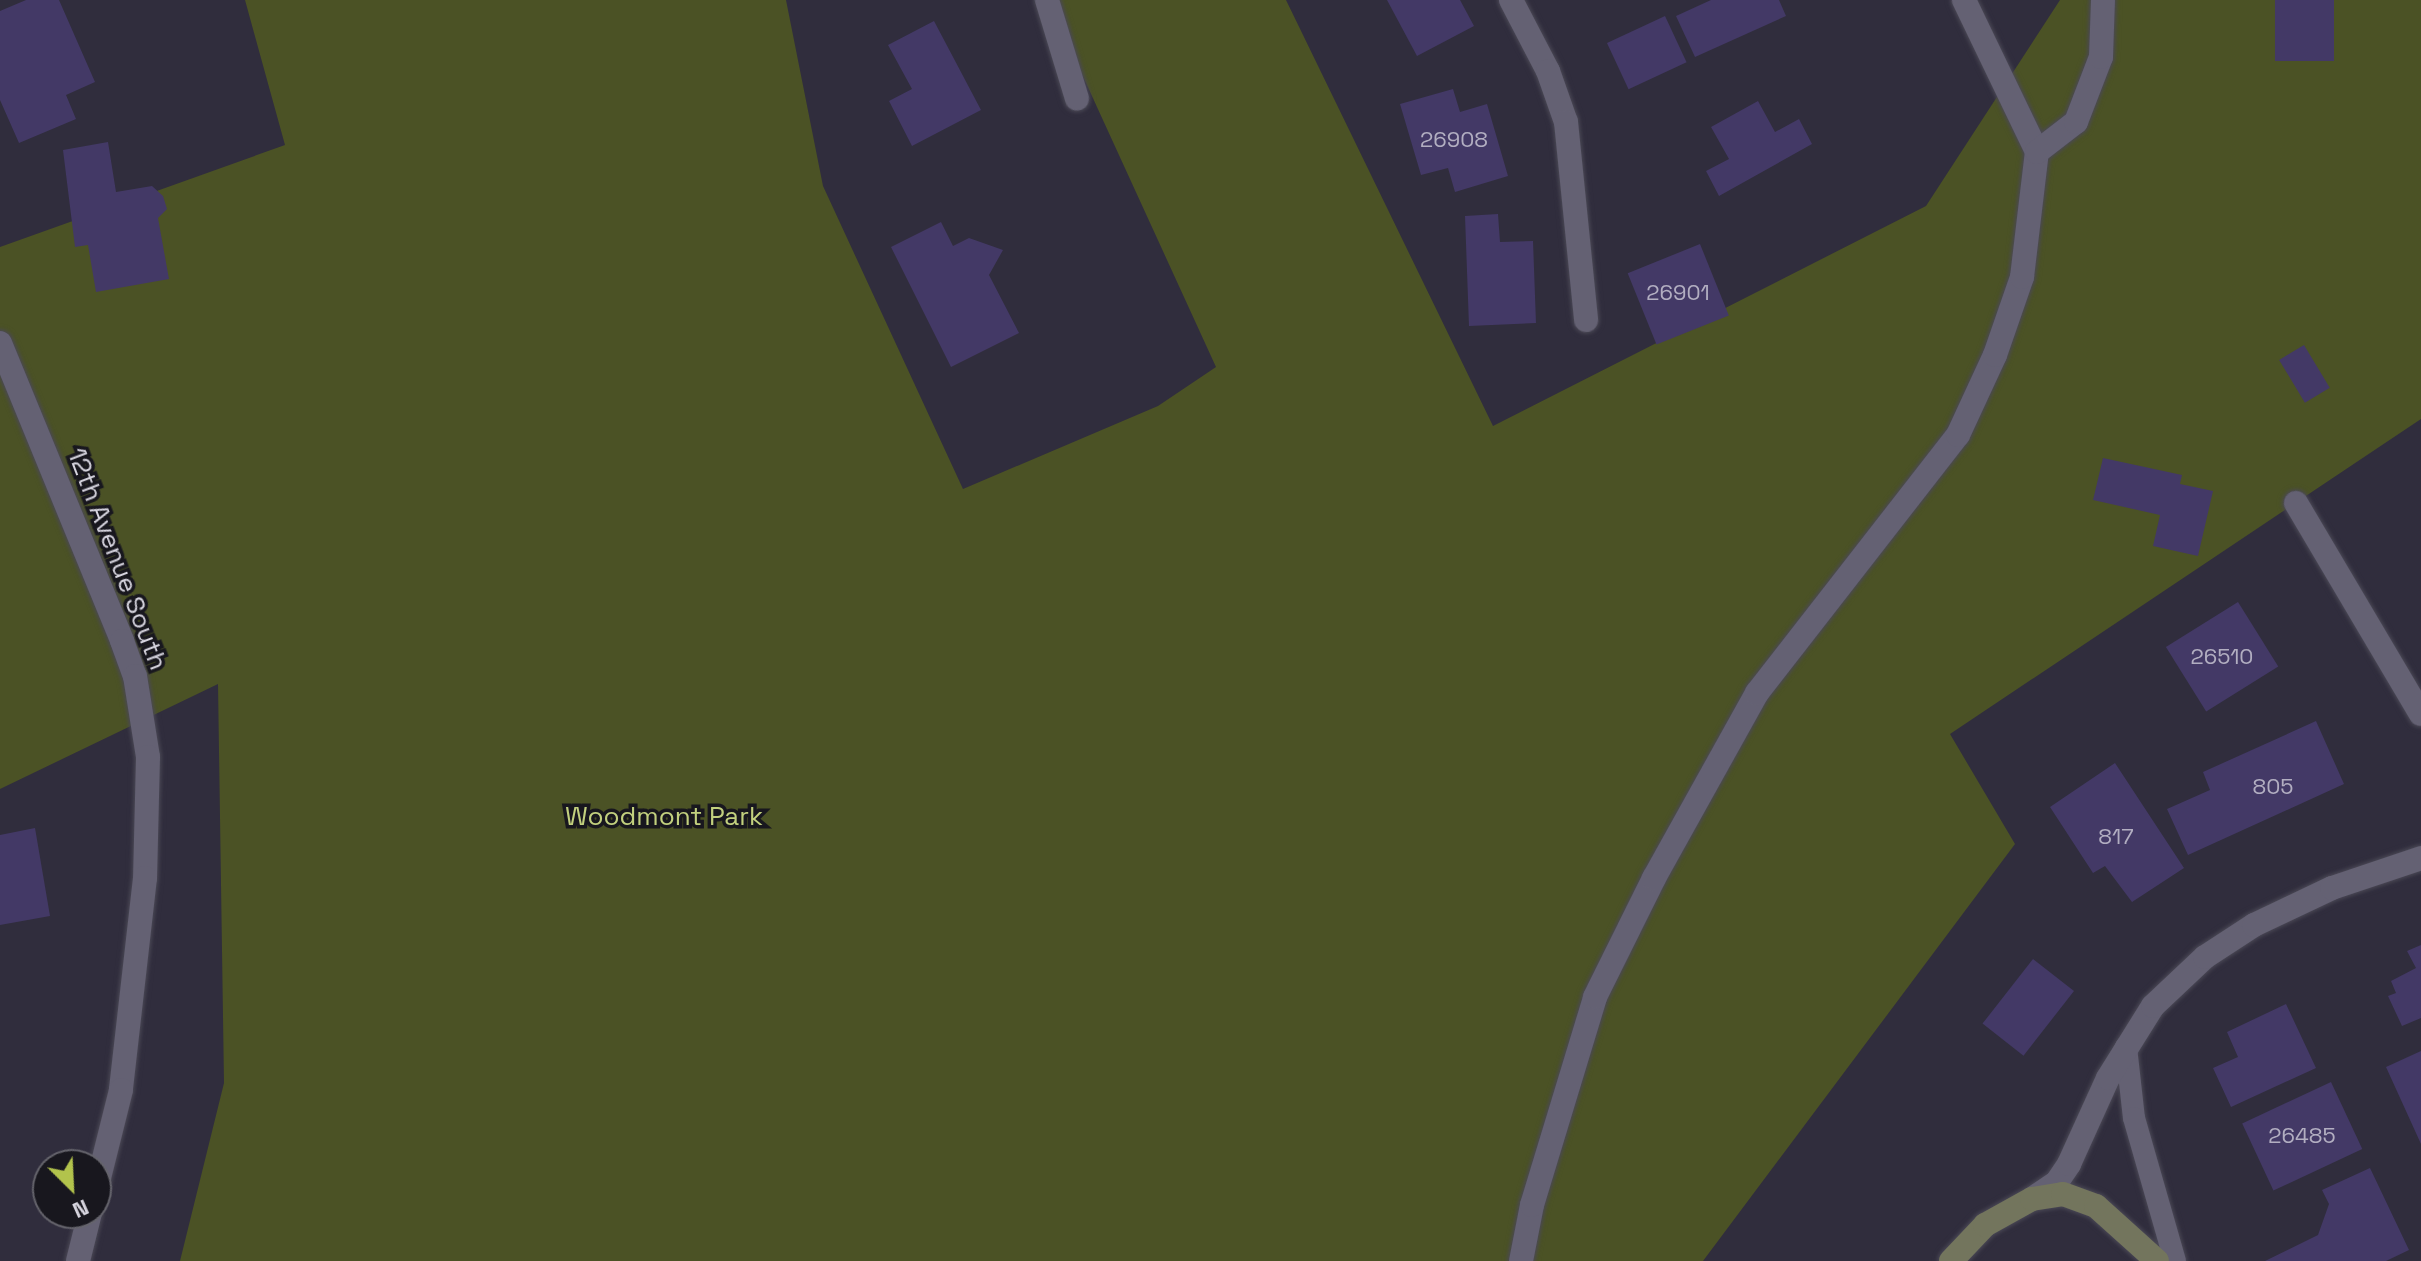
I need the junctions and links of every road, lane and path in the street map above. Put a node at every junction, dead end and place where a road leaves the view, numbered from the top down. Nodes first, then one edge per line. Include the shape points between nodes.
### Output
1 (1047, 0) edge
2 (1511, 0) edge
3 (1964, 0) edge
4 (2103, 0) edge
5 (1077, 99) dead end
6 (2037, 152) junction
7 (1586, 320) dead end
8 (0, 343) edge
9 (2296, 503) dead end
10 (2421, 714) edge
11 (2421, 858) edge
12 (2126, 1047) junction
13 (106, 1149) edge
14 (2032, 1199) junction
15 (86, 1229) edge
16 (78, 1261) edge
17 (1521, 1261) edge
18 (1951, 1261) edge
19 (2157, 1261) edge
20 (2175, 1261) edge

1 - 5 street
2 - 7 street via 1548,71 1566,122
3 - 6 street
4 - 6 street via 2101,57 2076,122
6 - 17 street via 2022,277 1995,355 1958,435 1757,693 1654,878 1595,997 1532,1205
8 - 13 street, 12th Avenue South via 122,641 142,716 149,792 145,878 121,1090
9 - 10 street
11 - 12 street via 2332,888 2254,925 2205,957 2153,1006
12 - 14 street via 2069,1164 2057,1182
12 - 20 lane via 2134,1118
14 - 18 main road via 1985,1225
14 - 19 main road via 2063,1194 2096,1206
15 - 16 street

